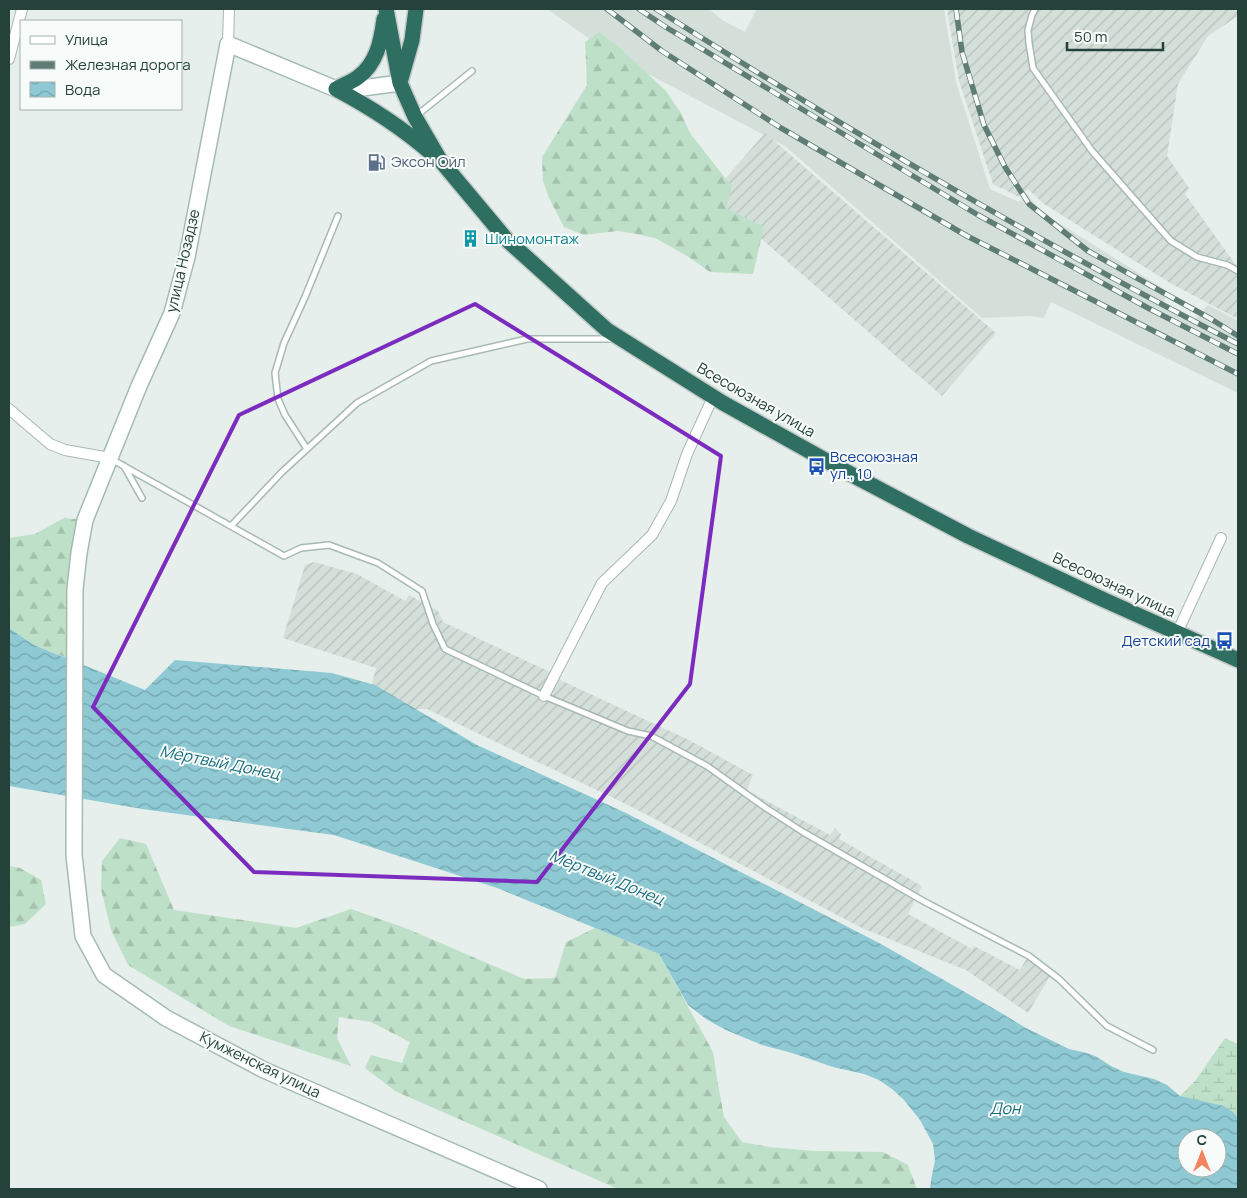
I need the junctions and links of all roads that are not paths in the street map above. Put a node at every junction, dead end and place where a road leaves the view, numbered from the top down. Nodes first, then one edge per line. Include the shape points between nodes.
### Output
1 (22, 9) edge
2 (229, 9) edge
3 (386, 9) edge
4 (416, 9) edge
5 (1035, 9) edge
6 (228, 44) junction
7 (9, 59) edge
8 (472, 71) dead end
9 (400, 83) junction
10 (336, 89) junction
11 (415, 117) junction
12 (440, 160) junction
13 (338, 216) dead end
14 (1238, 271) edge
15 (622, 339) junction
16 (713, 397) junction
17 (9, 410) edge
18 (307, 449) junction
19 (110, 458) junction
20 (124, 466) junction
21 (142, 498) dead end
22 (231, 526) junction
23 (1221, 538) dead end
24 (75, 589) joint
25 (1177, 633) junction
26 (1238, 660) edge
27 (544, 696) junction
28 (1153, 1050) dead end
29 (539, 1189) edge

1 - 7 street
2 - 6 street, улица Нозадзе
3 - 9 highway, Всесоюзная улица
3 - 10 highway via 375,57 368,69
4 - 9 highway via 412,40
5 - 14 lane via 1028,30 1033,68 1092,151 1171,241 1197,257
6 - 10 street
6 - 19 street, улица Нозадзе via 187,257 172,313
8 - 11 lane
9 - 10 street
9 - 11 highway, Всесоюзная улица
10 - 12 highway via 408,133
11 - 12 highway, Всесоюзная улица
12 - 15 highway, Всесоюзная улица via 506,239 607,330
13 - 18 lane via 284,343 276,373 278,399
15 - 16 highway, Всесоюзная улица
15 - 18 lane via 527,339 431,361 357,403
16 - 25 highway, Всесоюзная улица via 968,536
16 - 27 street via 687,454 671,501 652,535 602,583
17 - 19 street via 50,444
18 - 22 lane
19 - 20 lane
19 - 24 street, улица Нозадзе via 85,520
20 - 21 lane
20 - 22 lane
22 - 27 lane via 284,556 301,548 329,545 378,563 422,591 445,649
23 - 25 street
24 - 29 street, Кумженская улица via 74,855 83,936 104,974 166,1018 264,1070
25 - 26 highway, Всесоюзная улица
27 - 28 lane via 628,731 651,736 707,766 812,837 924,902 1029,956 1059,979 1107,1026

